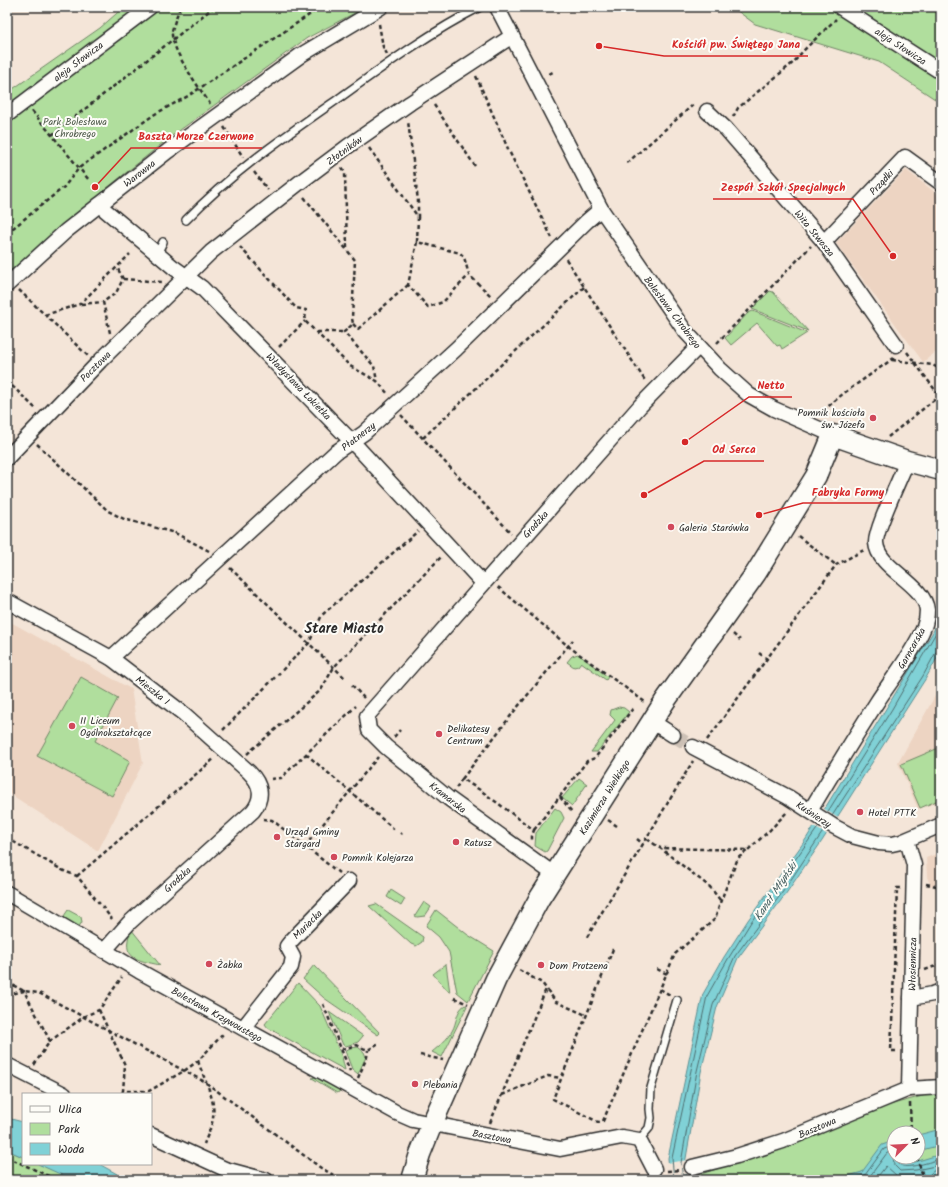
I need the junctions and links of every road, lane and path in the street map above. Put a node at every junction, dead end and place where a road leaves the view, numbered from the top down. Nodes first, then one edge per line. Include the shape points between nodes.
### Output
1 (150, 7) edge
2 (180, 7) edge
3 (214, 7) edge
4 (321, 7) edge
5 (480, 7) edge
6 (497, 7) edge
7 (842, 8) edge
8 (380, 14) edge
9 (512, 36) junction
10 (173, 40) junction
11 (392, 61) junction
12 (553, 72) dead end
13 (941, 72) edge
14 (549, 74) dead end
15 (476, 76) dead end
16 (199, 87) junction
17 (434, 105) dead end
18 (738, 108) dead end
19 (31, 109) dead end
20 (214, 110) dead end
21 (706, 111) joint
22 (7, 115) edge
23 (408, 121) dead end
24 (52, 135) junction
25 (368, 148) dead end
26 (627, 163) dead end
27 (475, 166) dead end
28 (79, 168) junction
29 (342, 168) dead end
30 (89, 180) dead end
31 (941, 183) edge
32 (304, 197) dead end
33 (99, 205) junction
34 (601, 209) junction
35 (418, 217) junction
36 (186, 220) dead end
37 (7, 233) edge
38 (822, 240) junction
39 (417, 242) junction
40 (555, 244) dead end
41 (240, 248) dead end
42 (347, 250) junction
43 (130, 254) dead end
44 (562, 254) dead end
45 (117, 266) junction
46 (470, 275) junction
47 (186, 276) junction
48 (123, 279) junction
49 (164, 282) dead end
50 (11, 285) edge
51 (408, 285) junction
52 (584, 287) junction
53 (491, 297) dead end
54 (103, 302) junction
55 (80, 304) junction
56 (45, 315) junction
57 (305, 321) junction
58 (353, 324) junction
59 (316, 332) junction
60 (344, 332) junction
61 (111, 337) dead end
62 (717, 343) dead end
63 (698, 347) junction
64 (278, 348) dead end
65 (898, 352) junction
66 (90, 358) dead end
67 (891, 360) junction
68 (916, 363) junction
69 (941, 369) edge
70 (7, 381) edge
71 (377, 381) junction
72 (650, 387) dead end
73 (940, 396) edge
74 (392, 399) dead end
75 (37, 409) dead end
76 (398, 412) dead end
77 (817, 415) dead end
78 (833, 435) junction
79 (888, 436) dead end
80 (423, 438) junction
81 (34, 441) dead end
82 (351, 441) junction
83 (7, 458) edge
84 (907, 461) junction
85 (941, 470) edge
86 (420, 529) dead end
87 (798, 536) dead end
88 (515, 537) dead end
89 (213, 554) dead end
90 (858, 554) dead end
91 (444, 555) dead end
92 (225, 563) dead end
93 (836, 565) junction
94 (488, 583) junction
95 (7, 601) edge
96 (732, 634) dead end
97 (573, 640) dead end
98 (740, 640) dead end
99 (309, 643) junction
100 (568, 646) junction
101 (759, 653) dead end
102 (111, 658) junction
103 (767, 659) junction
104 (334, 667) junction
105 (345, 678) dead end
106 (352, 685) dead end
107 (369, 700) junction
108 (634, 707) dead end
109 (650, 713) junction
110 (222, 730) dead end
111 (400, 730) dead end
112 (673, 735) tunnel mouth
113 (386, 747) junction
114 (696, 748) junction
115 (246, 754) dead end
116 (306, 754) junction
117 (217, 757) dead end
118 (266, 775) dead end
119 (462, 779) junction
120 (350, 791) junction
121 (454, 791) dead end
122 (560, 796) junction
123 (790, 809) dead end
124 (572, 812) dead end
125 (813, 813) junction
126 (256, 815) junction
127 (606, 819) dead end
128 (941, 825) edge
129 (617, 826) dead end
130 (395, 830) dead end
131 (534, 830) junction
132 (7, 838) edge
133 (637, 839) dead end
134 (646, 839) junction
135 (907, 840) junction
136 (643, 844) junction
137 (305, 846) junction
138 (532, 848) dead end
139 (660, 848) junction
140 (748, 850) junction
141 (555, 875) junction
142 (77, 876) junction
143 (349, 881) joint
144 (921, 883) dead end
145 (941, 887) edge
146 (907, 888) dead end
147 (7, 893) edge
148 (721, 900) junction
149 (112, 919) dead end
150 (587, 936) dead end
151 (613, 949) dead end
152 (104, 951) junction
153 (941, 964) edge
154 (516, 968) dead end
155 (657, 969) dead end
156 (920, 972) dead end
157 (667, 974) junction
158 (122, 977) dead end
159 (7, 982) edge
160 (546, 989) junction
161 (24, 991) junction
162 (941, 991) edge
163 (7, 995) edge
164 (454, 998) dead end
165 (912, 998) junction
166 (677, 1000) dead end
167 (465, 1002) dead end
168 (323, 1004) dead end
169 (99, 1010) junction
170 (586, 1015) junction
171 (84, 1016) junction
172 (243, 1028) junction
173 (110, 1033) junction
174 (224, 1034) dead end
175 (50, 1041) junction
176 (380, 1042) dead end
177 (342, 1049) junction
178 (368, 1050) junction
179 (902, 1052) dead end
180 (420, 1055) dead end
181 (442, 1059) dead end
182 (198, 1062) junction
183 (7, 1065) edge
184 (34, 1066) dead end
185 (184, 1071) junction
186 (350, 1072) dead end
187 (358, 1078) dead end
188 (561, 1078) junction
189 (205, 1082) junction
190 (941, 1087) edge
191 (910, 1088) junction
192 (62, 1093) edge
193 (122, 1093) edge
194 (501, 1095) junction
195 (432, 1124) junction
196 (911, 1125) edge
197 (487, 1128) dead end
198 (152, 1135) edge
199 (639, 1140) junction
200 (7, 1157) edge
201 (198, 1158) junction
202 (22, 1164) edge
203 (24, 1165) edge
204 (919, 1165) edge
205 (692, 1167) dead end
206 (654, 1169) dead end
207 (55, 1180) edge
208 (266, 1180) edge
209 (342, 1180) edge
210 (412, 1180) edge
211 (924, 1180) edge

1 - 22 street, aleja Słowicza
2 - 10 path via 172,31
3 - 10 path
4 - 16 path
5 - 11 lane via 442,27
6 - 9 street, Bolesława Chrobrego
7 - 13 street, aleja Słowicza
7 - 18 path via 794,62
8 - 11 path via 383,47
8 - 33 street, Warowna via 337,32 257,86
9 - 34 street, Bolesława Chrobrego
9 - 47 street, Złotników via 410,103 299,182 211,252
10 - 16 path via 184,65
10 - 24 path
11 - 36 lane via 280,140 200,205
12 - 14 path
15 - 40 path via 509,151
16 - 20 path
16 - 28 path via 155,114
17 - 27 path
19 - 24 path
21 - 26 path via 699,100
21 - 38 street, Wita Stwosza via 726,129
23 - 35 path
24 - 28 path
25 - 35 path
28 - 30 path
28 - 37 path via 64,187
29 - 42 path via 345,173
31 - 38 street, Prządki via 905,157
32 - 42 path
33 - 47 street, Władysława Łokietka via 160,248
33 - 50 street, Warowna via 66,231
34 - 63 street, Bolesława Chrobrego via 665,305
34 - 82 street, Płatnerzy via 456,349 364,433
35 - 39 path
38 - 62 path
38 - 65 street, Wita Stwosza
39 - 46 path via 460,253
39 - 51 path
41 - 57 path via 296,308 306,310
42 - 58 path via 355,260
43 - 45 path
44 - 52 path
45 - 48 path
45 - 55 path
46 - 51 path via 443,302 428,307
46 - 53 path
47 - 82 street, Władysława Łokietka via 202,288 271,356
47 - 83 street, Pocztowa
48 - 49 path
48 - 54 path via 116,293
50 - 56 path
51 - 58 path via 358,329
52 - 72 path
52 - 80 path
54 - 55 path
54 - 61 path
55 - 56 path
56 - 66 path
57 - 59 path
57 - 64 path
58 - 60 path
59 - 60 path
59 - 71 path via 350,366
60 - 71 path via 374,366
63 - 78 street, Bolesława Chrobrego via 749,395
63 - 94 street, Grodzka via 640,406
65 - 67 path
65 - 68 path via 905,349
67 - 68 path
67 - 77 path via 844,392
68 - 69 path
68 - 73 path
70 - 75 path
71 - 74 path
73 - 79 path
76 - 80 path
78 - 84 street, Bolesława Chrobrego
78 - 109 street, Kazimierza Wielkiego via 816,476 756,573
80 - 88 path
81 - 89 path via 108,510 124,519 175,533
82 - 94 street, Władysława Łokietka
82 - 102 street, Płatnerzy
84 - 85 street, Bolesława Chrobrego
84 - 125 street, Garncarska via 876,543 885,560 924,600 927,609 924,628 850,744
86 - 99 path via 322,615
87 - 93 path
90 - 93 path
91 - 104 path
92 - 99 path
93 - 103 path
94 - 100 path
94 - 107 street, Grodzka
95 - 102 street, Mieszka I
96 - 98 path
97 - 100 path
99 - 104 path
99 - 110 path
100 - 109 path
100 - 119 path
101 - 103 path
102 - 126 street, Mieszka I via 184,714 257,781 260,797
103 - 114 path
104 - 105 path
104 - 115 path via 321,690
106 - 107 path
107 - 113 street, Kramarska via 367,724 372,735
107 - 116 path
108 - 122 path via 595,758 587,761
109 - 112 street
109 - 141 street, Kazimierza Wielkiego
111 - 113 path
113 - 120 path
113 - 141 street, Kramarska via 448,798
114 - 125 street, Kuśnierzy
114 - 134 path
116 - 118 path via 281,778 271,780
116 - 120 path
117 - 142 path
119 - 121 path
119 - 131 path
120 - 130 path
120 - 137 path
122 - 124 path
122 - 131 path
123 - 140 path
125 - 135 street, Kuśnierzy via 852,836 892,844
126 - 137 path via 272,820
126 - 152 street, Grodzka via 128,922
127 - 129 path
128 - 135 street, Kuśnierzy
131 - 138 path
132 - 142 path
133 - 136 path
134 - 136 path
134 - 139 path
135 - 165 street, Włosiennicza via 914,865
136 - 150 path
137 - 143 path
139 - 140 path
139 - 148 path via 710,887
140 - 148 path via 738,858
141 - 195 street, Kazimierza Wielkiego via 539,899 496,979
142 - 149 path
143 - 172 street, Mariacka via 287,946 293,957 291,967
144 - 145 path
146 - 179 path via 896,888 891,1051
147 - 152 street, Bolesława Krzywoustego
148 - 157 path via 715,919 675,954
151 - 170 path
152 - 172 street, Bolesława Krzywoustego
153 - 156 path
154 - 160 path via 542,983
155 - 157 path
157 - 188 path via 604,1122 598,1122 553,1099
158 - 169 path
159 - 161 path
160 - 170 path via 556,1002
160 - 194 path
161 - 163 path
161 - 171 path via 40,993
161 - 175 path
162 - 165 street
164 - 167 path
165 - 191 street, Włosiennicza
166 - 199 lane via 651,1088 649,1128
168 - 177 path
169 - 171 path
169 - 173 path
170 - 188 path
171 - 173 path
171 - 175 path
172 - 195 street, Bolesława Krzywoustego via 397,1113
173 - 185 path
173 - 193 path via 125,1065
174 - 182 path
175 - 184 path
176 - 178 path
177 - 178 path via 357,1045
177 - 186 path
178 - 187 path
180 - 181 path
182 - 185 path
182 - 189 path
183 - 192 street
185 - 189 path
185 - 193 path via 149,1091
188 - 194 path via 548,1076
189 - 201 path via 213,1098 213,1119
189 - 209 path via 321,1168
190 - 191 street, Basztowa
191 - 196 path
191 - 205 street, Basztowa via 783,1141
194 - 197 path
195 - 199 street, Basztowa via 560,1149 622,1137
195 - 210 street, Kazimierza Wielkiego
198 - 201 street
199 - 206 street
200 - 202 path
201 - 208 street via 225,1169
203 - 207 path
204 - 211 path

